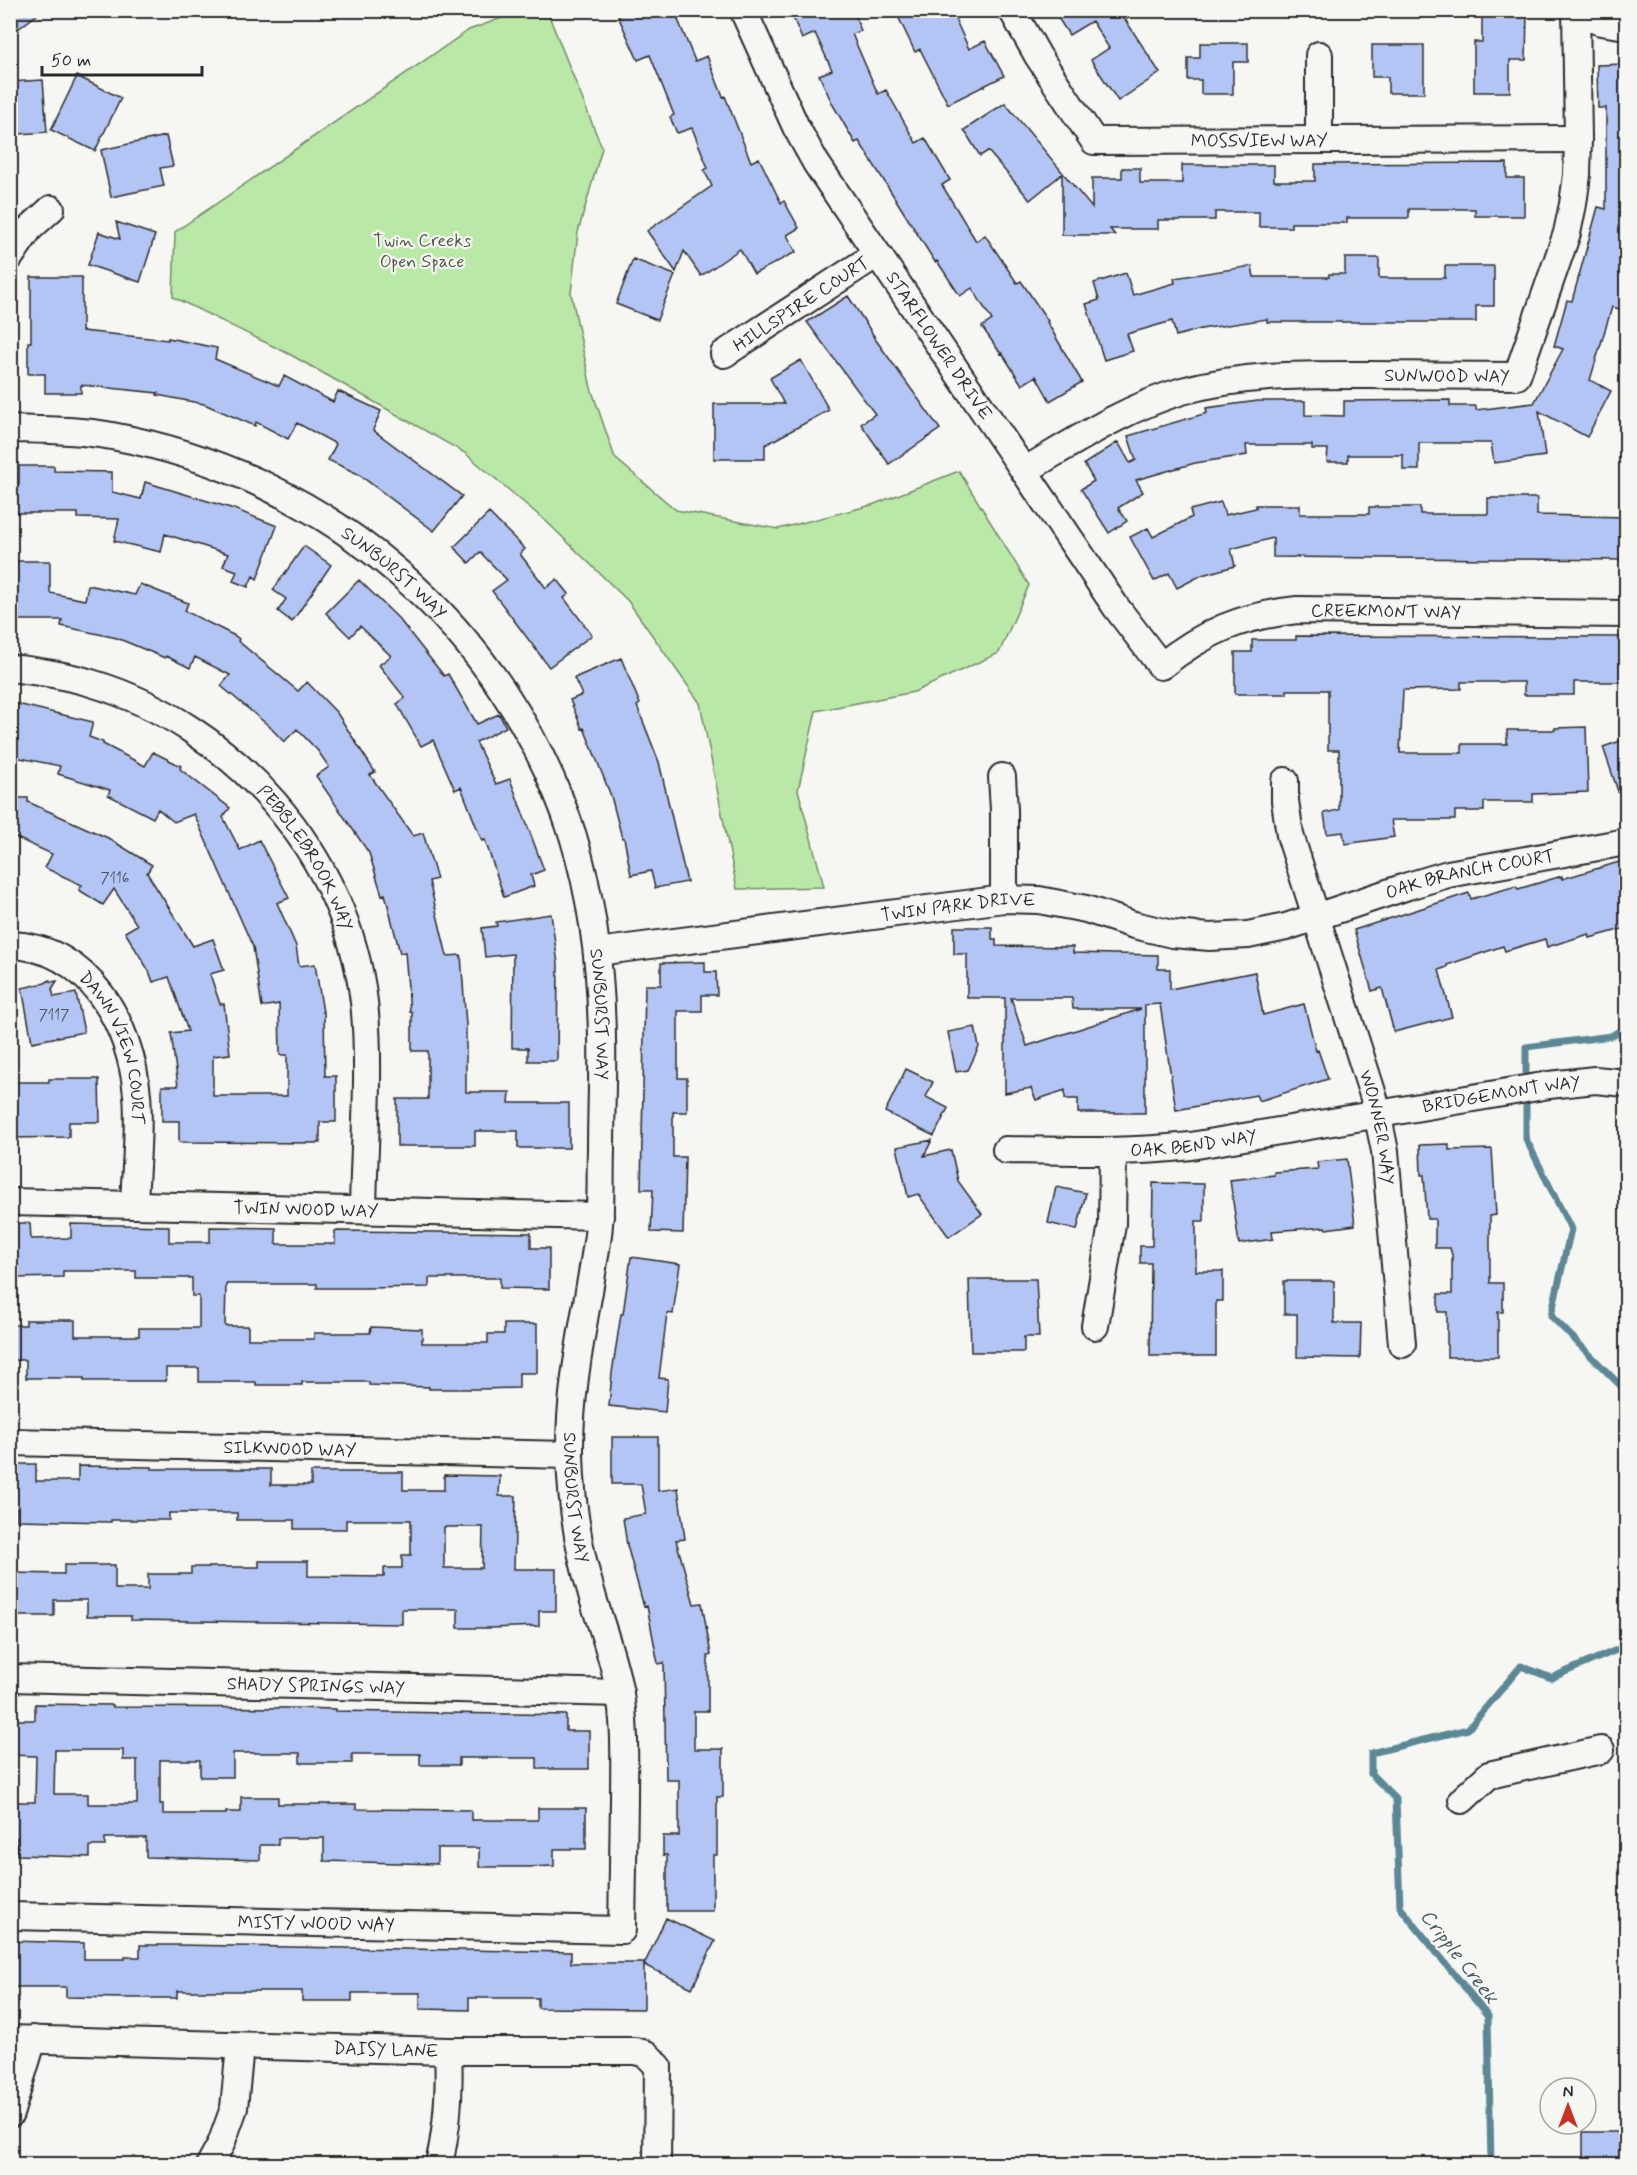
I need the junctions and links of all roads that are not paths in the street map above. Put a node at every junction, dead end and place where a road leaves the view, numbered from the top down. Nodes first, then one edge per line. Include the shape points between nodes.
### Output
1 (744, 10) edge
2 (1012, 10) edge
3 (1576, 12) edge
4 (1626, 26) edge
5 (1319, 55) dead end
6 (1578, 139) junction
7 (1319, 140) junction
8 (51, 209) dead end
9 (877, 254) junction
10 (10, 257) edge
11 (724, 354) dead end
12 (10, 429) edge
13 (1024, 471) junction
14 (1626, 614) edge
15 (1161, 666) joint
16 (10, 668) edge
17 (1002, 777) dead end
18 (1285, 781) dead end
19 (1626, 842) edge
20 (1004, 899) junction
21 (1315, 918) junction
22 (10, 945) edge
23 (597, 952) junction
24 (1626, 1083) edge
25 (1377, 1115) junction
26 (1006, 1150) dead end
27 (1113, 1152) junction
28 (10, 1202) edge
29 (134, 1205) junction
30 (363, 1210) junction
31 (600, 1216) junction
32 (1095, 1326) dead end
33 (1402, 1344) dead end
34 (10, 1442) edge
35 (570, 1455) junction
36 (10, 1678) edge
37 (620, 1693) junction
38 (1601, 1750) dead end
39 (1462, 1800) dead end
40 (10, 1916) edge
41 (622, 1930) joint
42 (22, 2039) edge
43 (240, 2046) junction
44 (448, 2051) junction
45 (10, 2114) edge
46 (210, 2164) edge
47 (439, 2164) edge
48 (657, 2164) edge

1 - 9 street, STARFLOWER DRIVE via 796,127
2 - 7 street, MOSSVIEW WAY via 1094,141
3 - 4 street
3 - 6 street, SUNWOOD WAY
5 - 7 street
6 - 7 street, MOSSVIEW WAY
6 - 13 street, SUNWOOD WAY via 1577,175 1567,233 1517,376 1286,375 1222,382 1141,406 1102,424
8 - 10 street via 29,229
9 - 11 street, HILLSPIRE COURT
9 - 13 street, STARFLOWER DRIVE
12 - 23 street, SUNBURST WAY via 111,436 210,462 311,508 394,567 438,609 478,656 523,724 551,778 573,836
13 - 15 street, STARFLOWER DRIVE
14 - 15 street, CREEKMONT WAY via 1297,610 1238,621 1210,632
16 - 30 street, PEBBLEBROOK WAY via 91,682 165,713 199,734 260,786 310,850 344,922 364,1001 367,1041
17 - 20 street
18 - 21 street, WONNER WAY via 1290,835
19 - 21 street, OAK BRANCH COURT via 1448,874
20 - 21 street, TWIN PARK DRIVE via 1039,900 1086,909 1134,925 1210,937 1248,935
20 - 23 street, TWIN PARK DRIVE
21 - 25 street, WONNER WAY
22 - 29 street, DAWN VIEW COURT via 31,947 74,966 97,988 114,1015 127,1046 137,1096
23 - 31 street, SUNBURST WAY via 602,1036
24 - 25 street, BRIDGEMONT WAY via 1595,1080 1549,1085
25 - 27 street, OAK BEND WAY via 1191,1146
25 - 33 street, WONNER WAY via 1385,1151
26 - 27 street, OAK BEND WAY
27 - 32 street via 1112,1224
28 - 29 street, TWIN WOOD WAY
29 - 30 street, TWIN WOOD WAY
30 - 31 street, TWIN WOOD WAY
31 - 35 street, SUNBURST WAY via 577,1362
34 - 35 street, SILKWOOD WAY
35 - 37 street, SUNBURST WAY via 578,1539
36 - 37 street, SHADY SPRINGS WAY
37 - 41 street, SUNBURST WAY via 624,1738
38 - 39 street via 1489,1775
40 - 41 street, MISTY WOOD WAY
42 - 43 street, DAISY LANE
42 - 45 street
43 - 44 street, DAISY LANE
43 - 46 street via 234,2108
44 - 47 street via 446,2134
44 - 48 street, DAISY LANE via 646,2054 658,2067 659,2075

